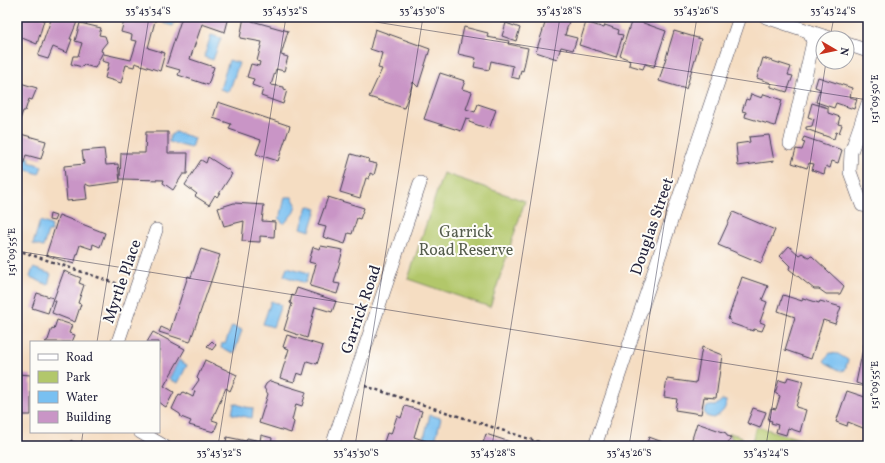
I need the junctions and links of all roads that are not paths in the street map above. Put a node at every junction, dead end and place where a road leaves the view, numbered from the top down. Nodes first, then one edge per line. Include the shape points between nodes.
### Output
1 (740, 17) edge
2 (766, 17) edge
3 (808, 31) junction
4 (815, 33) edge
5 (855, 47) edge
6 (868, 51) edge
7 (868, 103) edge
8 (790, 144) dead end
9 (420, 183) dead end
10 (868, 206) edge
11 (156, 230) dead end
12 (118, 341) edge
13 (142, 433) edge
14 (164, 446) edge
15 (332, 446) edge
16 (595, 446) edge

1 - 16 street, Douglas Street
2 - 3 street
3 - 4 street
3 - 8 street via 813,42
5 - 6 street
7 - 10 street via 851,152 850,172 862,205
9 - 15 street, Garrick Road
11 - 12 street, Myrtle Place
13 - 14 street

